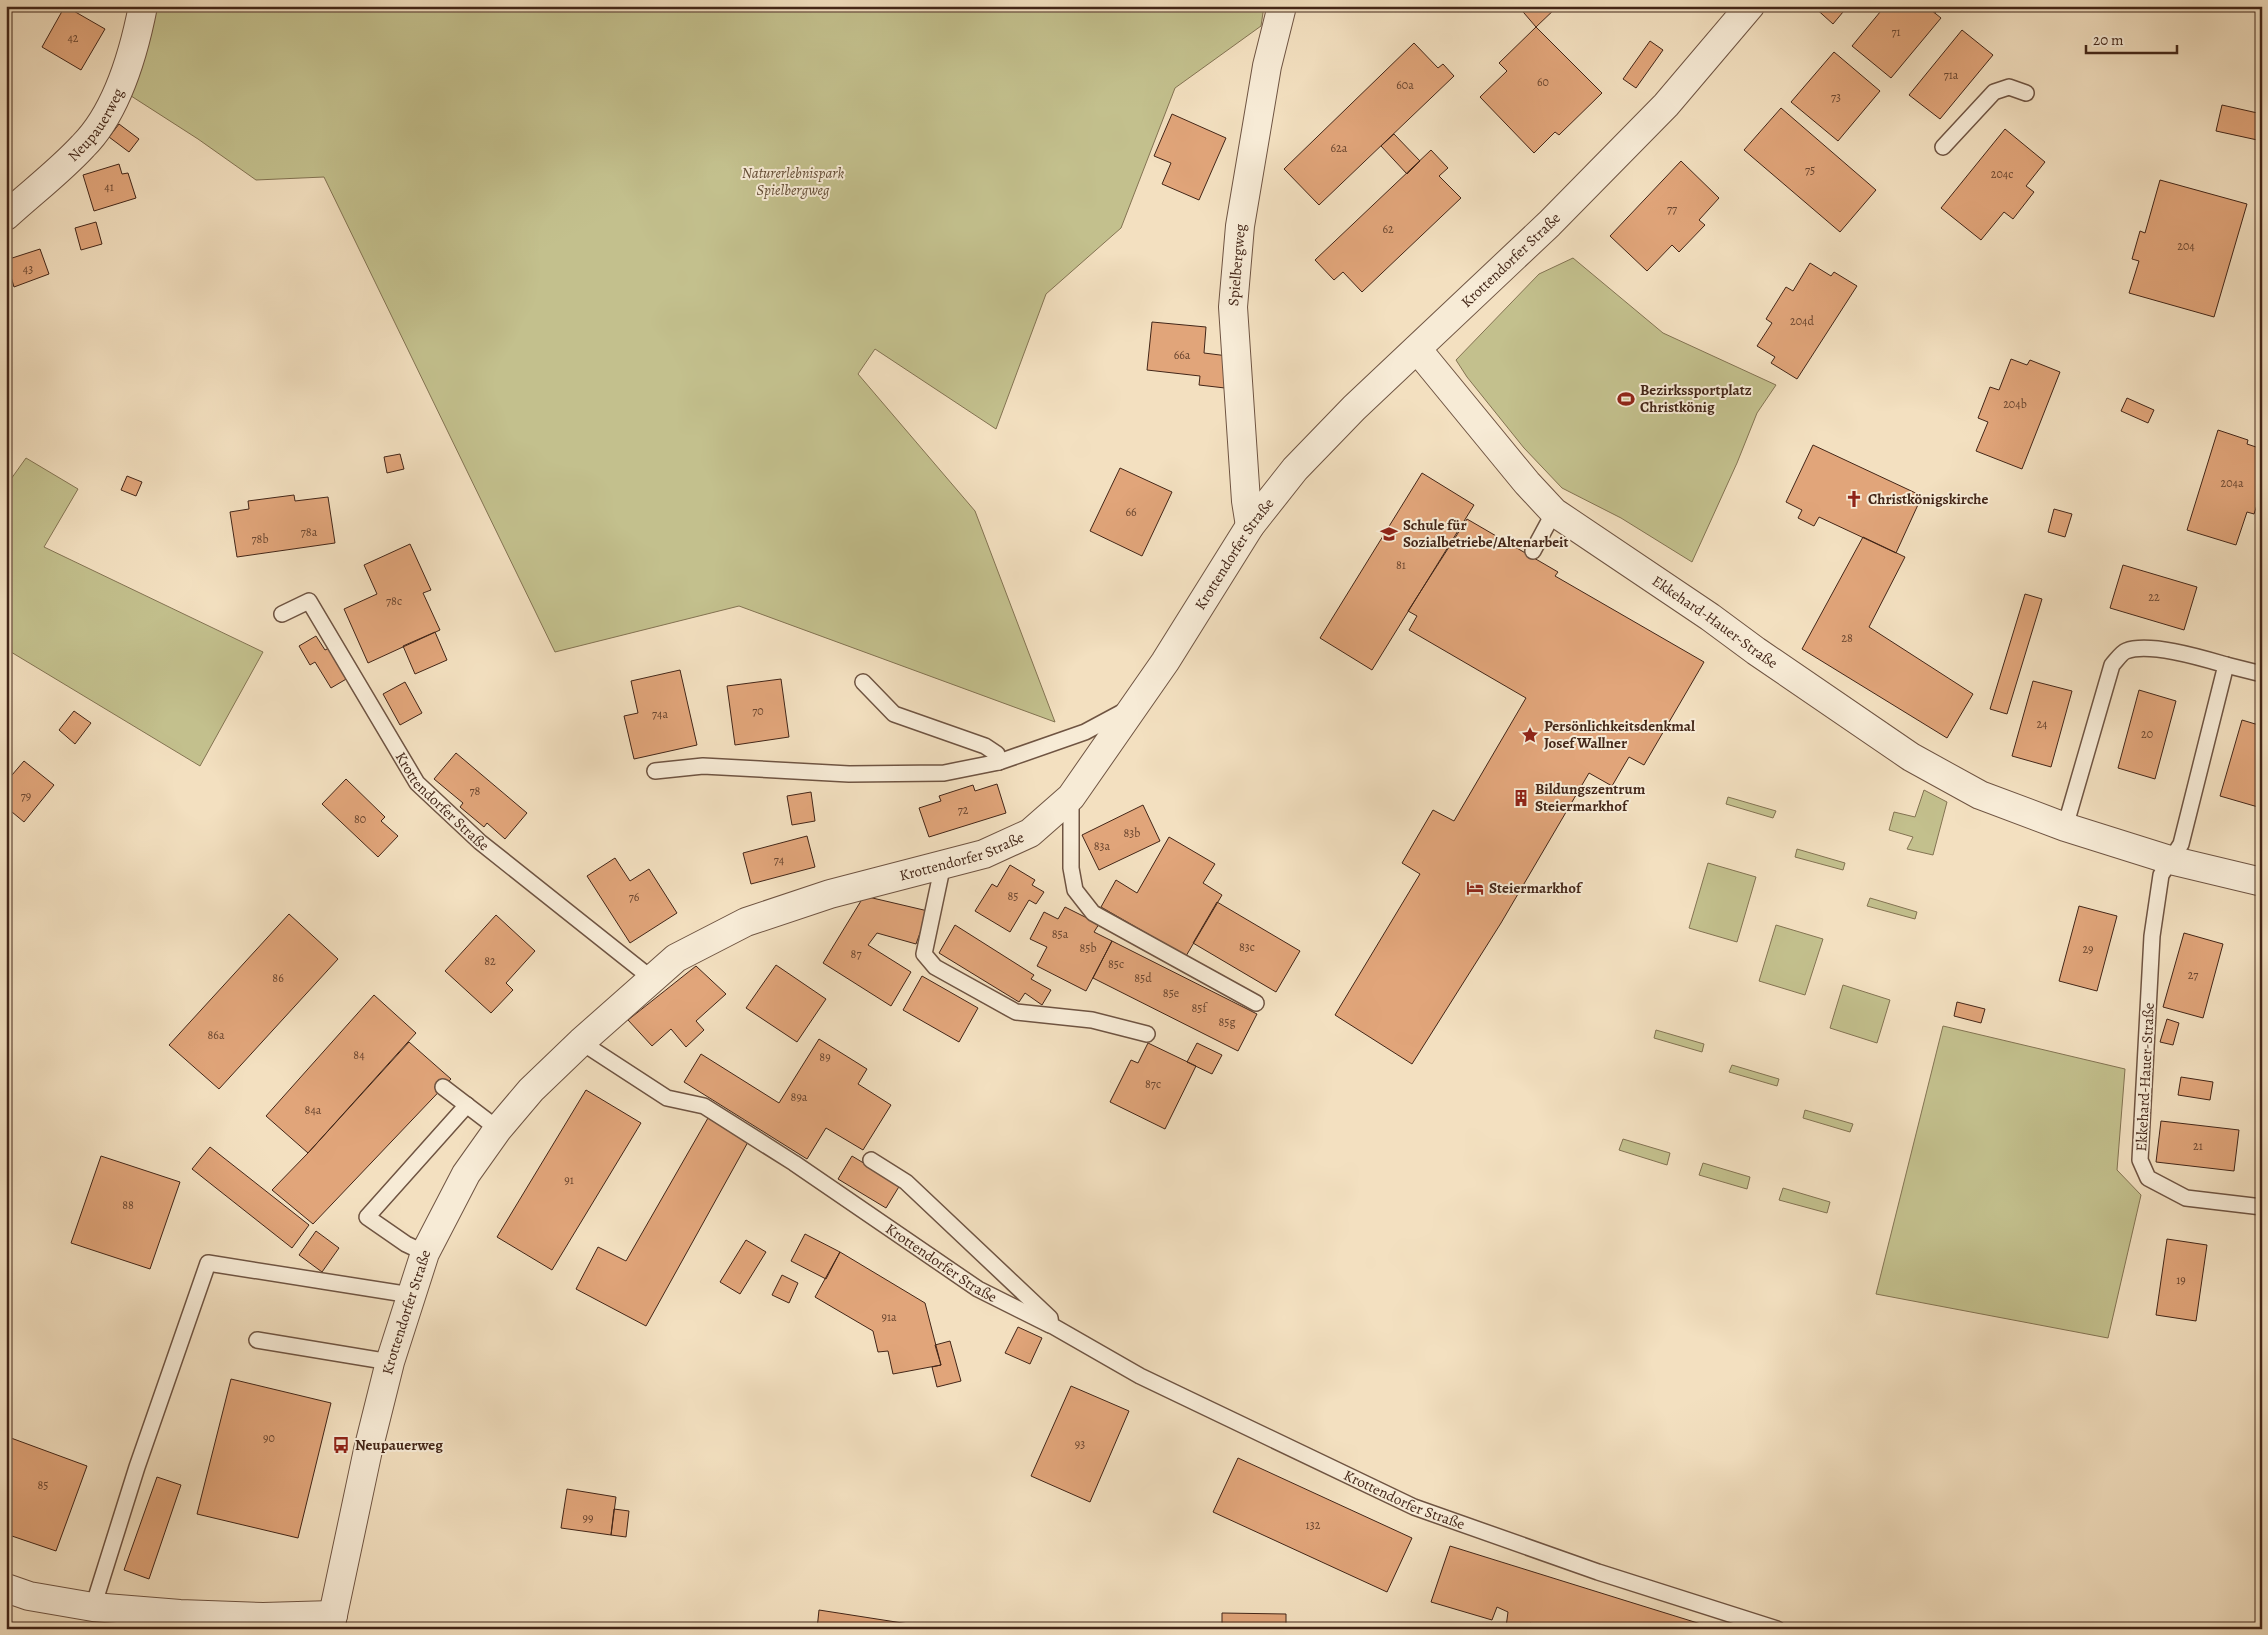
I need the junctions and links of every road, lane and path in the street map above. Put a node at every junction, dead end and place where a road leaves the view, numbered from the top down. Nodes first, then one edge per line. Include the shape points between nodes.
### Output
1 (143, 6) edge
2 (1282, 6) edge
3 (1750, 6) edge
4 (2026, 93) dead end
5 (1943, 147) dead end
6 (6, 216) edge
7 (1417, 349) junction
8 (1554, 512) junction
9 (1250, 526) junction
10 (1533, 551) dead end
11 (282, 614) dead end
12 (2226, 665) junction
13 (2262, 674) edge
14 (864, 682) dead end
15 (1136, 704) junction
16 (999, 762) junction
17 (655, 771) dead end
18 (1071, 797) junction
19 (2064, 827) junction
20 (2170, 860) junction
21 (943, 864) junction
22 (2262, 882) edge
23 (652, 978) junction
24 (1256, 1002) dead end
25 (1147, 1034) dead end
26 (581, 1042) junction
27 (443, 1087) dead end
28 (466, 1105) junction
29 (498, 1129) junction
30 (871, 1160) dead end
31 (2262, 1207) edge
32 (425, 1253) junction
33 (412, 1295) junction
34 (1051, 1325) junction
35 (257, 1340) dead end
36 (390, 1362) junction
37 (6, 1588) edge
38 (93, 1606) junction
39 (331, 1622) edge
40 (1777, 1629) edge

1 - 6 street, Neupauerweg via 136,42 109,111 84,146
2 - 9 street, Spielbergweg via 1267,66 1240,226 1233,307
3 - 7 street, Krottendorfer Straße via 1659,112 1549,224
4 - 5 lane via 2009,87 1994,92
7 - 8 street, Ekkehard-Hauer-Straße
7 - 9 street, Krottendorfer Straße via 1301,463
8 - 10 lane
8 - 19 street, Ekkehard-Hauer-Straße via 1912,757 1980,795
9 - 15 street, Krottendorfer Straße
11 - 23 lane, Krottendorfer Straße via 309,601 417,783 480,842
12 - 13 lane
12 - 19 lane via 2178,652 2147,649 2126,651 2112,665
12 - 20 lane, Ekkehard-Hauer-Straße via 2181,844
14 - 16 lane via 894,714 985,746 998,754
15 - 16 lane via 1086,732
15 - 18 street, Krottendorfer Straße
16 - 17 lane via 944,772 849,774 703,766
18 - 21 street, Krottendorfer Straße via 1030,833 984,854
18 - 24 lane via 1070,868 1075,890 1093,913
19 - 20 street, Ekkehard-Hauer-Straße
20 - 22 street, Ekkehard-Hauer-Straße
20 - 31 lane, Ekkehard-Hauer-Straße via 2161,875 2152,936 2140,1160 2148,1178 2186,1198
21 - 23 street, Krottendorfer Straße via 830,894 746,922 676,958
21 - 25 lane via 924,954 935,967 1016,1012 1092,1020
23 - 26 street, Krottendorfer Straße
26 - 29 street, Krottendorfer Straße via 531,1090
26 - 34 lane, Krottendorfer Straße via 667,1098 704,1106 794,1163 978,1289
27 - 28 lane
28 - 29 lane
28 - 32 lane via 367,1217
29 - 32 street, Krottendorfer Straße via 466,1174
30 - 34 lane, Krottendorfer Straße via 906,1182 1050,1318
32 - 33 street, Krottendorfer Straße
33 - 36 street, Krottendorfer Straße
33 - 38 lane via 208,1264 137,1467
34 - 40 lane, Krottendorfer Straße via 1140,1376 1414,1507 1598,1572
35 - 36 lane
36 - 39 street, Krottendorfer Straße
37 - 38 street via 30,1596
38 - 39 street

